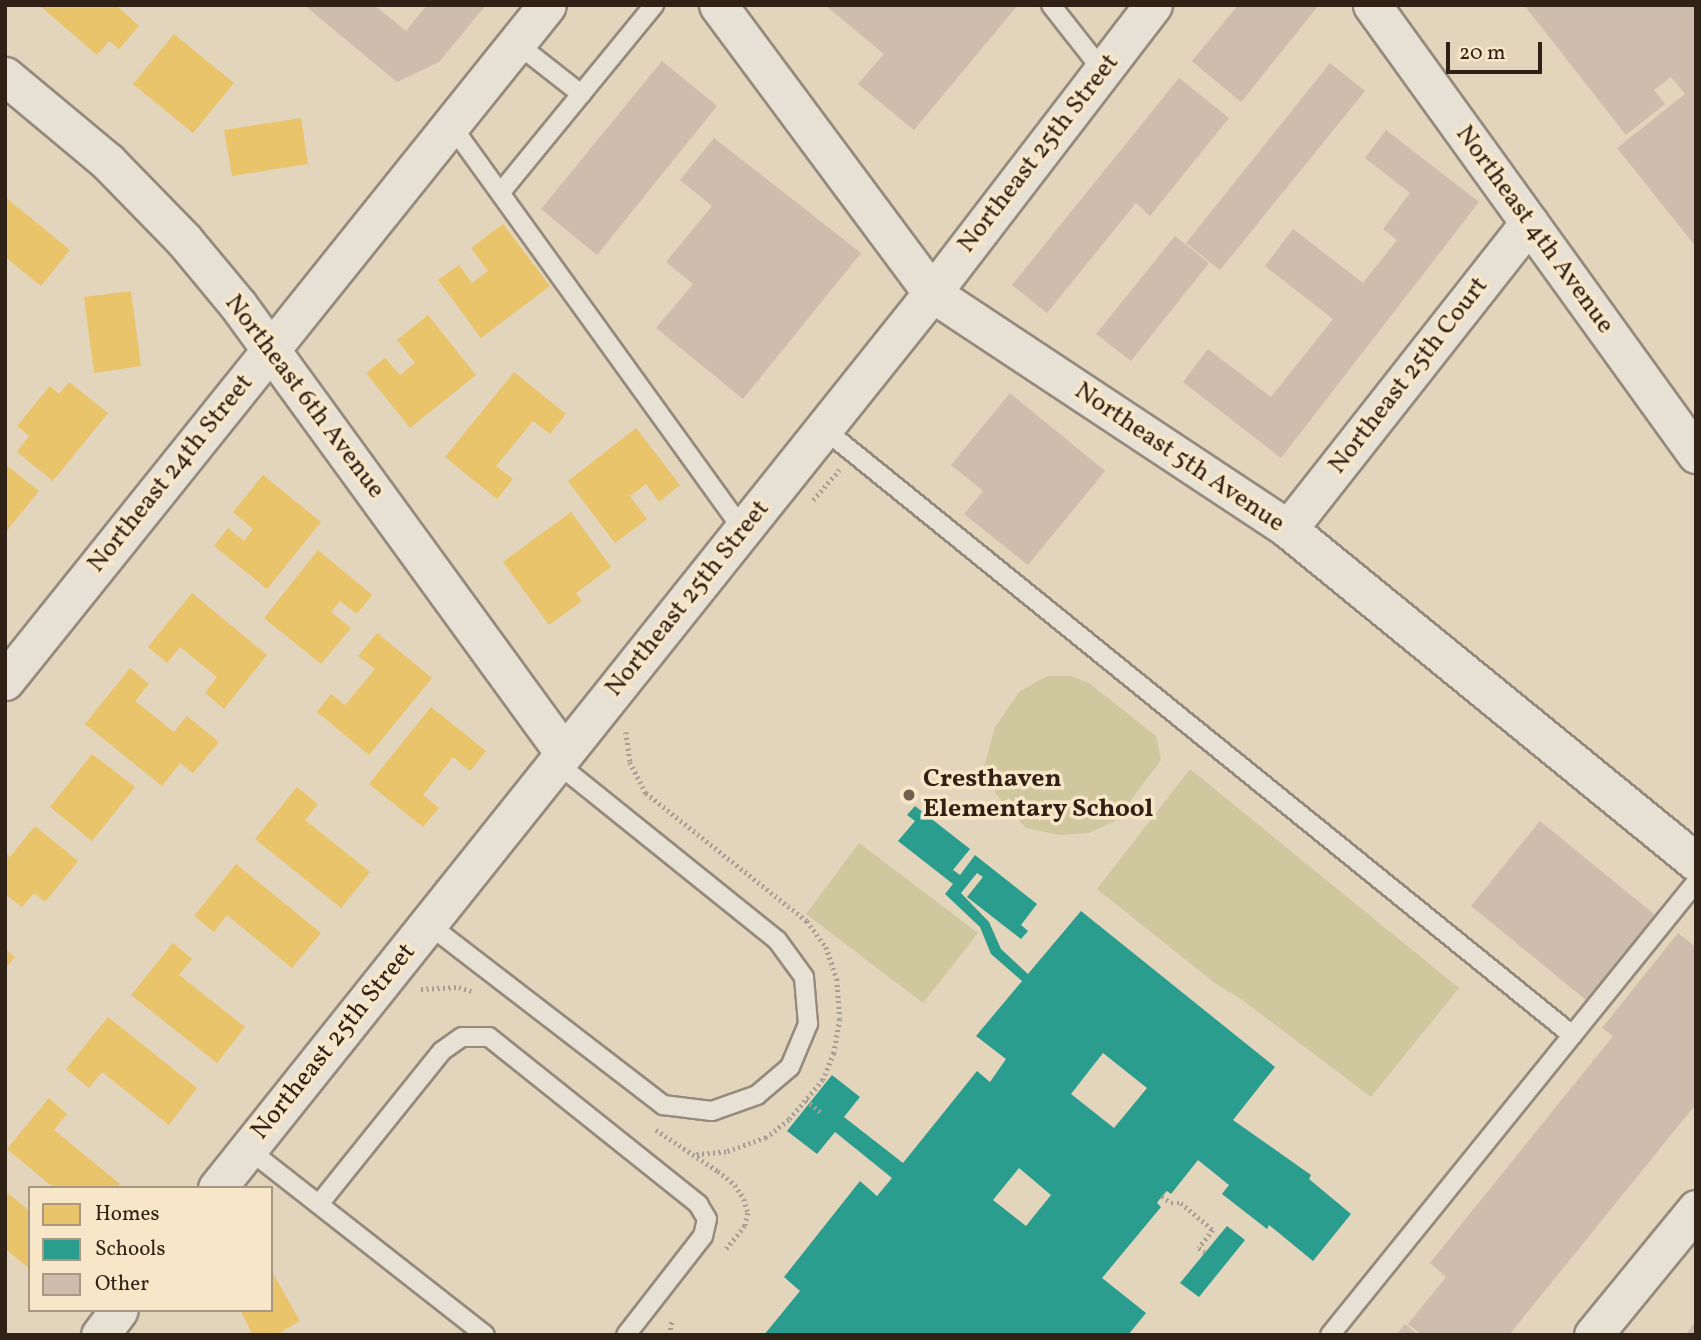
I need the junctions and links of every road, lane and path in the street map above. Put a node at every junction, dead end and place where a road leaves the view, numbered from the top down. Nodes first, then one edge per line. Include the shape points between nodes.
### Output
1 (547, 5) edge
2 (654, 5) edge
3 (718, 5) edge
4 (1051, 5) edge
5 (1153, 5) edge
6 (1373, 5) edge
7 (516, 43) junction
8 (1103, 71) junction
9 (5, 76) edge
10 (581, 94) junction
11 (451, 125) junction
12 (500, 192) junction
13 (1530, 223) junction
14 (932, 293) junction
15 (271, 349) junction
16 (824, 429) junction
17 (1696, 454) edge
18 (1288, 529) junction
19 (743, 530) junction
20 (5, 681) edge
21 (561, 758) junction
22 (1696, 862) edge
23 (1696, 882) edge
24 (428, 924) junction
25 (1572, 1035) junction
26 (806, 1100) dead end
27 (821, 1112) dead end
28 (248, 1149) junction
29 (219, 1186) edge
30 (1163, 1196) dead end
31 (319, 1204) junction
32 (1696, 1209) edge
33 (1205, 1252) dead end
34 (485, 1335) edge
35 (626, 1335) edge
36 (1330, 1335) edge
37 (1593, 1335) edge

1 - 7 street, Northeast 24th Street
2 - 10 lane
3 - 14 street, Northeast 5th Avenue
4 - 8 lane
5 - 8 street, Northeast 25th Street
6 - 13 street, Northeast 4th Avenue
7 - 10 lane
7 - 11 street, Northeast 24th Street
8 - 14 street, Northeast 25th Street
9 - 15 street, Northeast 6th Avenue via 107,161 164,220
10 - 12 lane
11 - 12 lane
11 - 15 street, Northeast 24th Street
12 - 19 lane
13 - 17 street, Northeast 4th Avenue
13 - 18 street, Northeast 25th Court
14 - 16 street, Northeast 25th Street
14 - 18 street, Northeast 5th Avenue
15 - 20 street, Northeast 24th Street
15 - 21 street, Northeast 6th Avenue
16 - 19 street, Northeast 25th Street
16 - 25 lane
18 - 22 street, Northeast 5th Avenue
19 - 21 street, Northeast 25th Street
21 - 24 street, Northeast 25th Street
21 - 24 lane via 777,940 804,977 808,1024 790,1067 757,1095 712,1111 663,1105
23 - 25 lane
24 - 28 street, Northeast 25th Street
25 - 36 lane
26 - 27 path
28 - 29 street, Northeast 25th Street
28 - 31 lane
30 - 33 path via 1171,1203 1181,1203 1213,1230 1199,1248
31 - 34 lane
31 - 35 lane via 442,1051 462,1037 489,1037 698,1204 707,1219 703,1236
32 - 37 street

